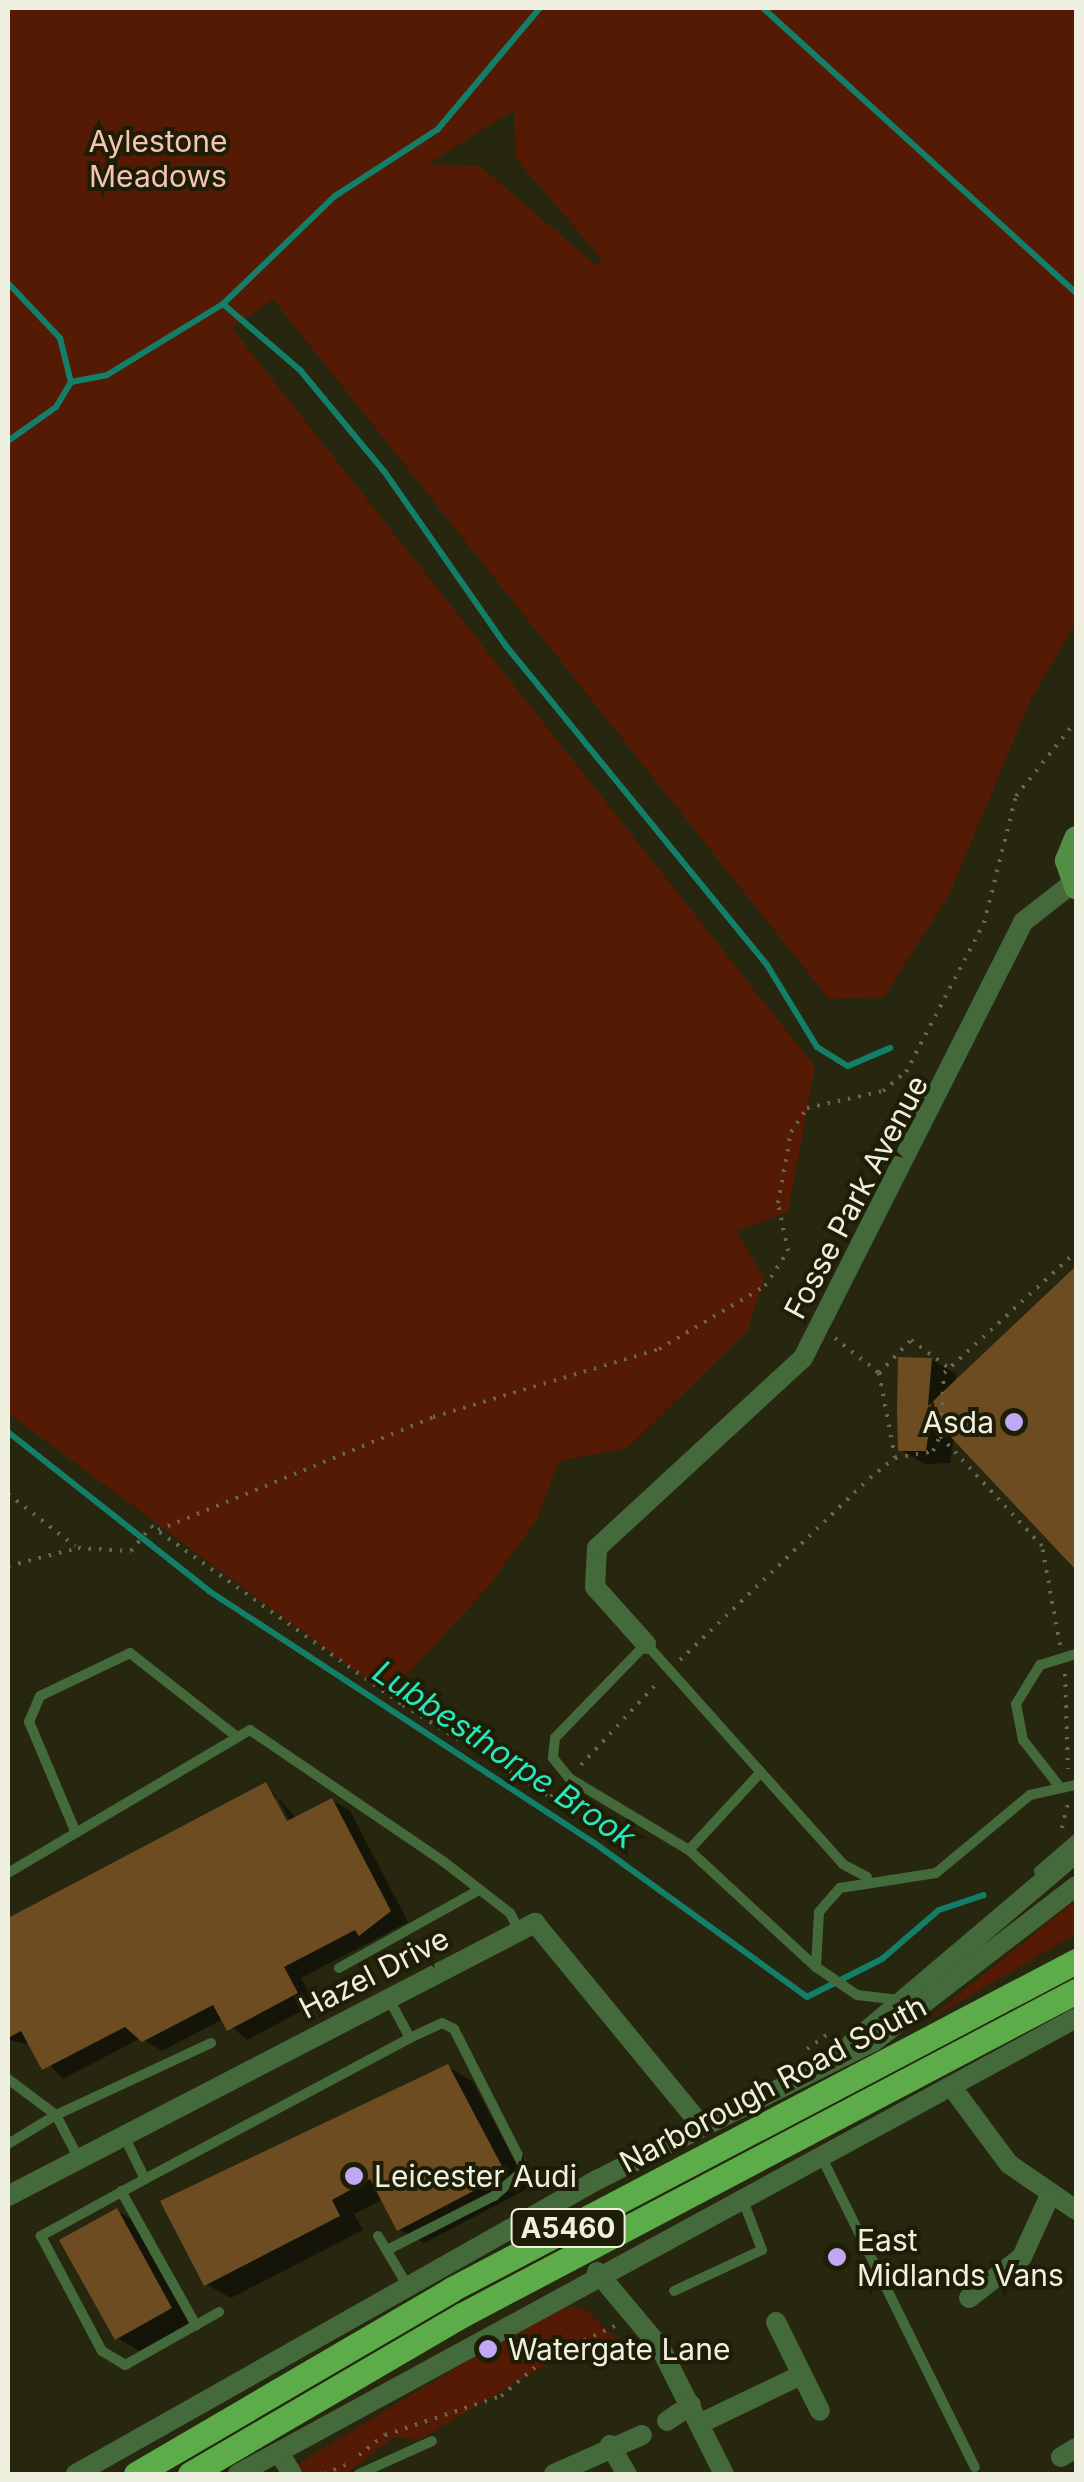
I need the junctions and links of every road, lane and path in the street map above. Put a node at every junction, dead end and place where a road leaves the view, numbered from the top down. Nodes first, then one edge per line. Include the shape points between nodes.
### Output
1 (1076, 721) edge
2 (1076, 838) edge
3 (1075, 884) edge
4 (1076, 1252) edge
5 (825, 1325) junction
6 (949, 1368) junction
7 (879, 1373) junction
8 (940, 1436) junction
9 (895, 1458) junction
10 (8, 1494) edge
11 (158, 1530) junction
12 (78, 1548) junction
13 (8, 1566) edge
14 (646, 1644) junction
15 (1076, 1654) edge
16 (1062, 1655) junction
17 (667, 1672) junction
18 (237, 1737) junction
19 (1068, 1761) junction
20 (1076, 1761) edge
21 (761, 1772) junction
22 (574, 1781) junction
23 (1068, 1785) edge
24 (76, 1833) junction
25 (1062, 1833) dead end
26 (1076, 1839) edge
27 (689, 1850) junction
28 (1076, 1853) edge
29 (8, 1874) edge
30 (867, 1877) junction
31 (1076, 1886) edge
32 (480, 1890) junction
33 (519, 1931) junction
34 (986, 1931) junction
35 (1076, 1961) edge
36 (816, 1967) junction
37 (339, 1968) dead end
38 (1076, 1992) edge
39 (389, 1999) junction
40 (902, 2000) junction
41 (1076, 2018) edge
42 (410, 2038) junction
43 (210, 2043) dead end
44 (834, 2058) junction
45 (8, 2079) edge
46 (952, 2086) junction
47 (56, 2115) junction
48 (701, 2124) junction
49 (124, 2136) junction
50 (8, 2144) edge
51 (821, 2155) junction
52 (79, 2159) junction
53 (146, 2178) junction
54 (121, 2191) junction
55 (1050, 2195) junction
56 (8, 2196) edge
57 (741, 2196) junction
58 (1076, 2210) edge
59 (378, 2236) dead end
60 (387, 2250) junction
61 (596, 2272) junction
62 (408, 2285) junction
63 (674, 2291) dead end
64 (969, 2298) dead end
65 (219, 2312) dead end
66 (632, 2316) junction
67 (776, 2322) dead end
68 (196, 2325) junction
69 (801, 2375) junction
70 (820, 2411) dead end
71 (696, 2414) junction
72 (666, 2421) dead end
73 (642, 2435) dead end
74 (432, 2441) dead end
75 (610, 2445) junction
76 (280, 2454) junction
77 (975, 2467) dead end
78 (76, 2474) edge
79 (136, 2474) edge
80 (190, 2474) edge
81 (238, 2474) edge
82 (292, 2474) edge
83 (324, 2474) edge
84 (359, 2474) edge
85 (554, 2474) edge
86 (627, 2474) edge
87 (724, 2474) edge

1 - 11 path via 1016,796 984,924 906,1072 883,1091 808,1108 791,1132 779,1172 788,1251 766,1286 660,1349 433,1417
2 - 3 street via 1067,860
3 - 5 street, Fosse Park Avenue via 1023,922
4 - 6 path
5 - 7 path
5 - 14 street, Fosse Park Avenue via 803,1358 598,1548 594,1587
6 - 7 path via 911,1340
6 - 8 path
7 - 9 path
8 - 9 path via 932,1452
8 - 16 path via 1042,1546
9 - 17 path
10 - 12 path
11 - 12 path via 151,1526 131,1550
11 - 22 path via 403,1705 551,1797
12 - 13 path
14 - 17 lane
14 - 22 lane via 556,1738 553,1758
15 - 16 lane
16 - 19 path
16 - 23 lane via 1040,1665 1016,1704 1023,1740
17 - 21 lane
17 - 22 path via 587,1751
18 - 24 lane
18 - 24 lane via 130,1653 40,1696 29,1722
18 - 32 lane via 250,1730
19 - 20 path
19 - 23 path
21 - 27 lane
21 - 30 lane via 843,1864
22 - 27 lane
23 - 25 path
23 - 30 lane via 1004,1813 936,1872
24 - 29 lane
26 - 34 lane
27 - 36 lane
28 - 34 street, Narborough Road South
30 - 36 lane via 840,1888 820,1912
31 - 44 street, Narborough Road South via 924,2012
32 - 33 lane
32 - 37 lane
33 - 39 street, Hazel Drive
33 - 48 street via 535,1923
34 - 40 street, Narborough Road South
35 - 79 main road, Narborough Road South / A5460 via 452,2289
36 - 40 lane via 857,1995
38 - 80 main road, Narborough Road South / A5460 via 462,2315
39 - 42 lane
39 - 49 street, Hazel Drive
40 - 44 street, Narborough Road South
41 - 46 street
42 - 53 lane
42 - 60 lane via 442,2023 454,2030 525,2168 494,2196
43 - 47 lane
44 - 48 street, Narborough Road South
45 - 47 lane
46 - 51 street
46 - 55 street via 987,2140
47 - 50 lane
47 - 52 lane
48 - 62 street, Narborough Road South
49 - 52 street, Hazel Drive
49 - 53 lane
51 - 57 street
51 - 77 lane
52 - 56 street, Hazel Drive
53 - 54 lane
54 - 68 lane
54 - 68 lane via 41,2236 102,2351 125,2365
55 - 58 street
55 - 64 street via 1022,2257
57 - 61 street
57 - 63 lane via 762,2250
59 - 60 lane
60 - 62 lane
61 - 66 street
61 - 76 street
62 - 78 street, Narborough Road South
65 - 68 lane
66 - 71 street
66 - 83 path via 546,2358 501,2396 385,2435
67 - 69 street
69 - 70 street
69 - 71 street
71 - 72 street
71 - 87 street
73 - 75 street
74 - 84 lane
75 - 85 street
75 - 86 street
76 - 81 street
76 - 82 street

